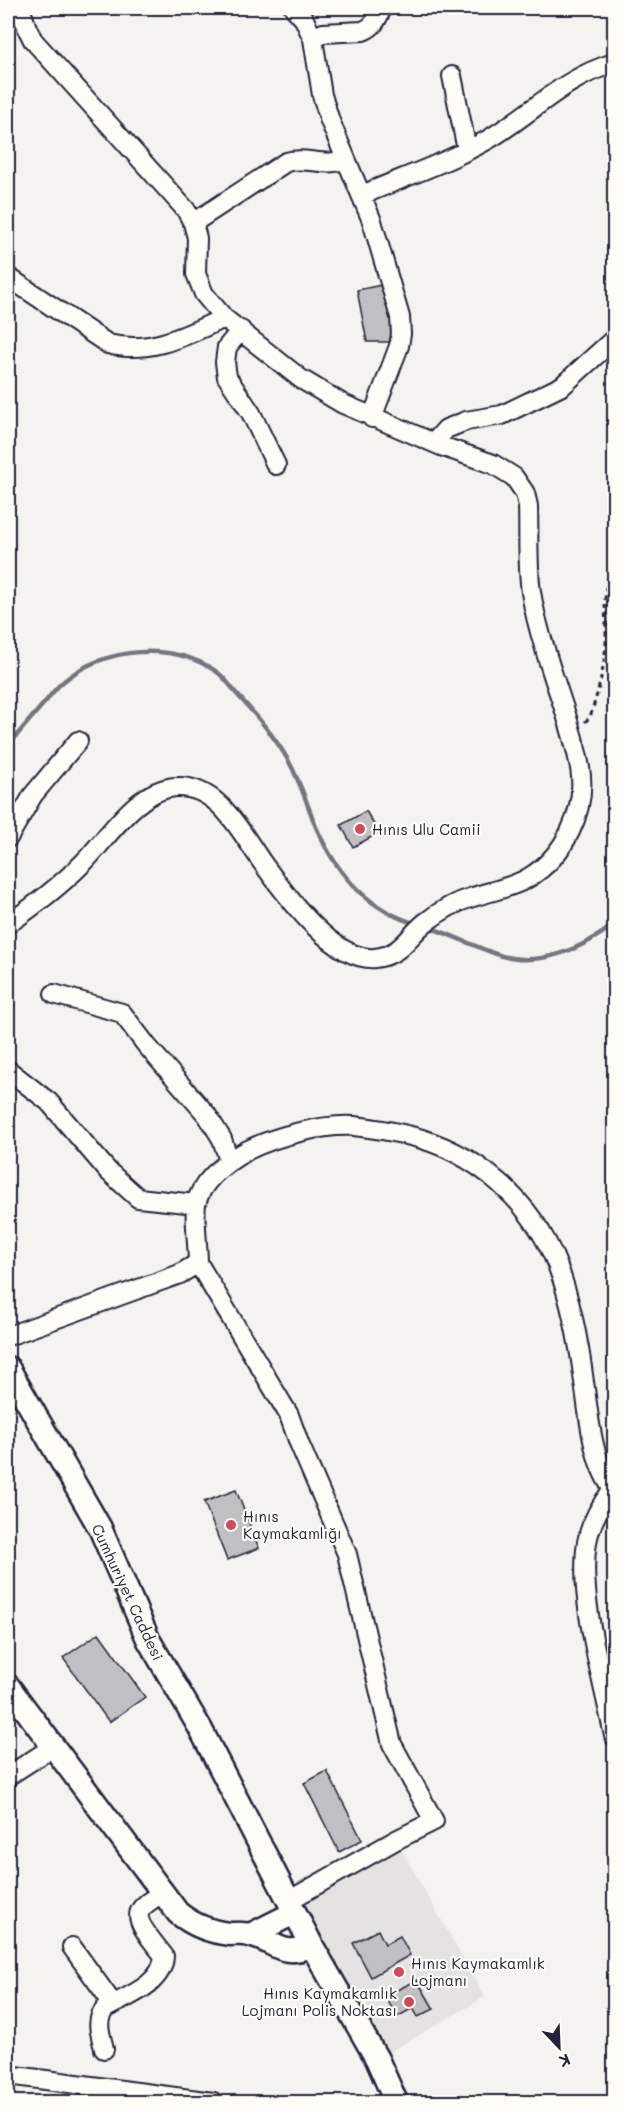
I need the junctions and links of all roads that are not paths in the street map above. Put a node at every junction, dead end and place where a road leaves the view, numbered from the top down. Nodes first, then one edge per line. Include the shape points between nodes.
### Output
1 (20, 8) edge
2 (294, 8) edge
3 (382, 8) edge
4 (313, 39) junction
5 (615, 63) edge
6 (452, 76) dead end
7 (467, 150) junction
8 (345, 159) junction
9 (362, 195) junction
10 (193, 223) junction
11 (8, 277) edge
12 (224, 318) junction
13 (241, 330) junction
14 (615, 339) edge
15 (372, 418) junction
16 (441, 446) junction
17 (276, 465) dead end
18 (78, 741) dead end
19 (8, 838) edge
20 (8, 924) edge
21 (54, 994) dead end
22 (8, 1070) edge
23 (229, 1161) junction
24 (196, 1204) junction
25 (198, 1263) junction
26 (8, 1336) edge
27 (8, 1368) edge
28 (614, 1489) edge
29 (8, 1686) edge
30 (615, 1736) edge
31 (53, 1746) junction
32 (8, 1776) edge
33 (162, 1893) junction
34 (291, 1907) junction
35 (250, 1935) junction
36 (312, 1946) junction
37 (72, 1947) dead end
38 (113, 2004) junction
39 (104, 2049) dead end
40 (8, 2074) edge
41 (179, 2100) edge
42 (213, 2103) edge
43 (396, 2103) edge

1 - 10 street via 33,40 186,210
2 - 4 street via 304,18
3 - 4 street via 368,29 323,33
4 - 8 street via 322,95
5 - 7 street via 567,83 505,129
6 - 7 street
7 - 9 street
8 - 9 street
8 - 10 street via 326,164 304,159 286,162
9 - 15 street via 400,317 401,334
10 - 12 street via 197,238 196,274 204,294
11 - 12 street via 108,344 119,347 159,345
12 - 13 street
13 - 15 street via 301,379
13 - 17 street via 227,347 227,376 251,413
14 - 16 street via 562,386 502,415 446,429 439,437
15 - 16 street
16 - 20 street via 493,464 514,477 525,493 533,598 580,771 574,825 562,848 528,878 458,901 424,923 398,951 372,958 356,957 323,936 226,811 194,788 167,788 149,795 130,811 83,864
18 - 19 street via 33,795
21 - 23 street via 122,1013 207,1115 222,1139
22 - 24 street via 50,1102 108,1171 138,1198
23 - 24 street via 214,1174
23 - 28 street via 283,1137 351,1126 422,1138 482,1168 528,1214 558,1266 579,1346 603,1474
24 - 25 street
25 - 26 street via 180,1274
25 - 34 street via 289,1414 347,1554 392,1744 434,1821 396,1840
27 - 34 main road, Cumhuriyet Caddesi via 100,1528 148,1639 200,1728
28 - 30 street via 590,1530 586,1577 591,1627
29 - 31 main road
31 - 32 street
31 - 33 main road
33 - 35 main road via 178,1913 196,1926
33 - 38 street via 141,1908 139,1915 141,1925 164,1956 162,1968 152,1981
34 - 35 main road
34 - 36 main road, Cumhuriyet Caddesi
35 - 36 main road via 284,1950
36 - 43 main road, Cumhuriyet Caddesi via 377,2059
37 - 38 street
38 - 39 street via 99,2017
40 - 41 street
41 - 42 street

